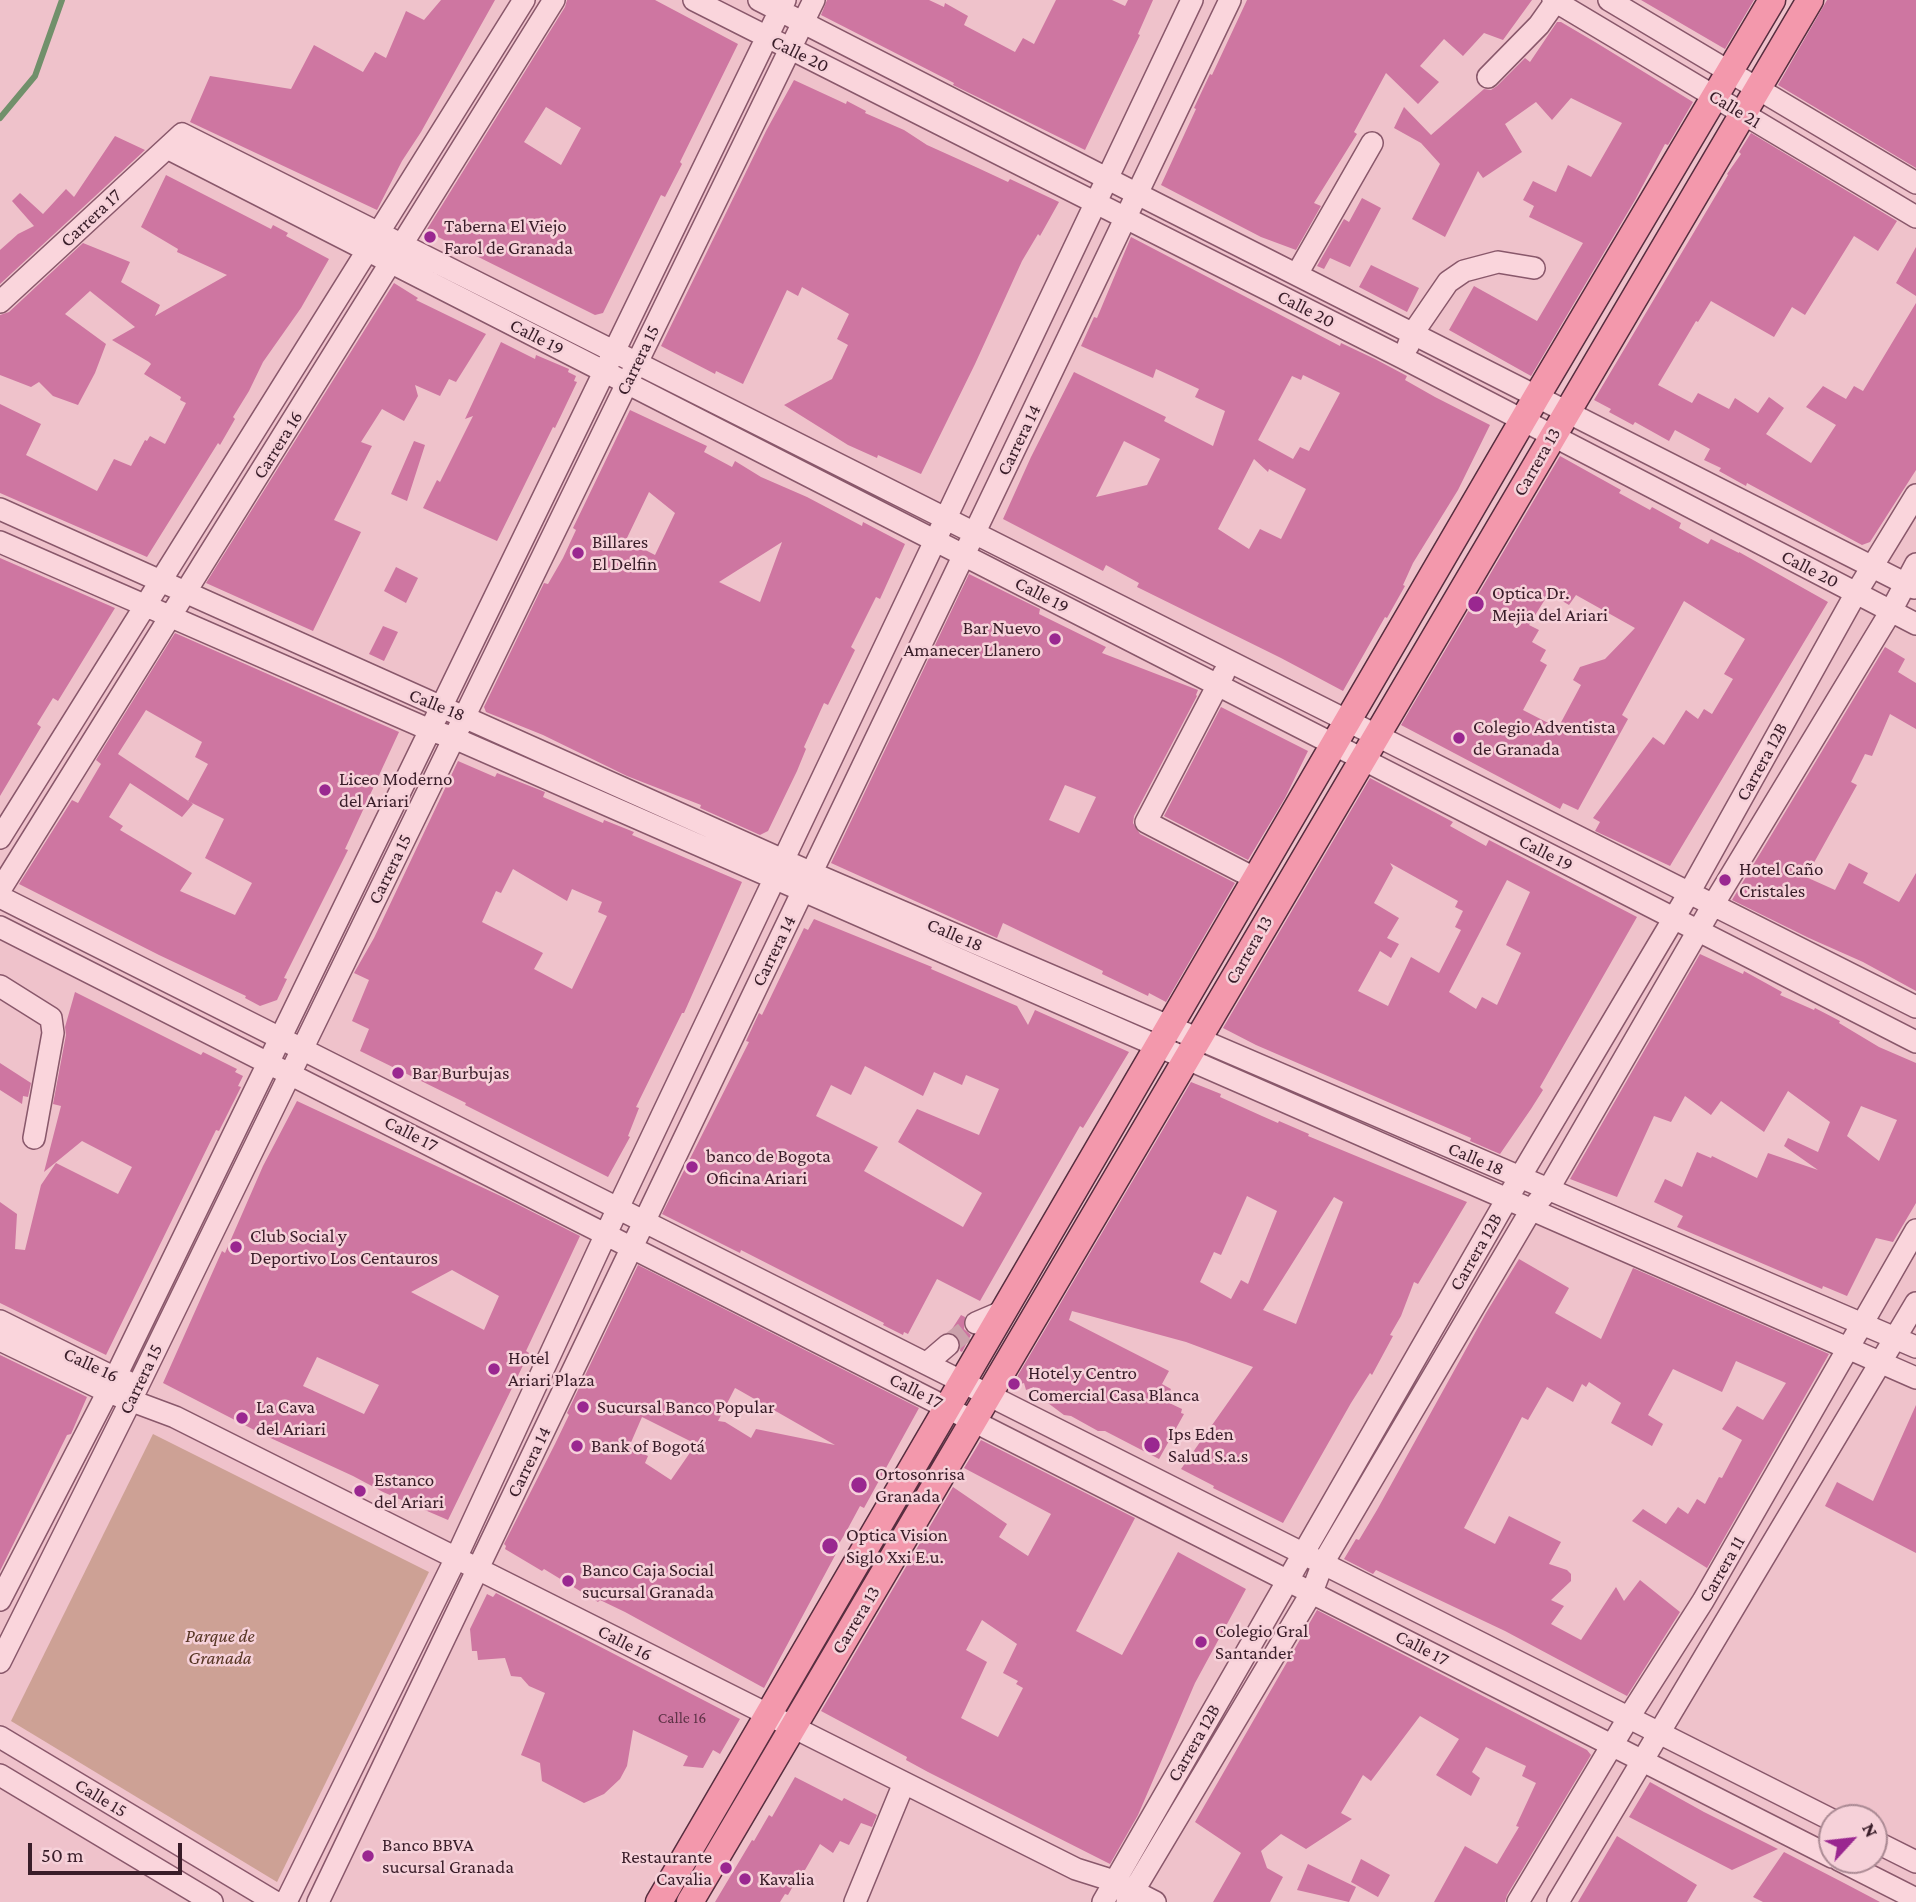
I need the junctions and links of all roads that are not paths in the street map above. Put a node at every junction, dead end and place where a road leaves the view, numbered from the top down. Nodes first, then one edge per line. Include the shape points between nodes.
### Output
1 (524, 0) edge
2 (554, 0) edge
3 (694, 0) edge
4 (759, 0) edge
5 (814, 0) edge
6 (1192, 0) edge
7 (1230, 0) edge
8 (1609, 0) edge
9 (1772, 0) edge
10 (1810, 0) edge
11 (1554, 1) edge
12 (782, 5) edge
13 (803, 22) junction
14 (766, 37) junction
15 (790, 48) junction
16 (481, 70) junction
17 (1729, 72) junction
18 (1488, 77) dead end
19 (502, 86) junction
20 (1757, 88) junction
21 (937, 93) junction
22 (1715, 97) junction
23 (1742, 113) junction
24 (925, 117) junction
25 (450, 119) junction
26 (472, 134) junction
27 (174, 141) joint
28 (1372, 143) dead end
29 (1108, 177) junction
30 (1916, 183) edge
31 (1138, 193) junction
32 (1095, 203) junction
33 (680, 214) junction
34 (1916, 217) edge
35 (1126, 218) junction
36 (704, 224) junction
37 (373, 242) junction
38 (397, 254) junction
39 (1534, 268) dead end
40 (1297, 274) junction
41 (0, 302) edge
42 (1413, 333) junction
43 (1403, 358) junction
44 (608, 362) junction
45 (637, 363) junction
46 (627, 383) junction
47 (1537, 396) junction
48 (1566, 411) junction
49 (1524, 421) junction
50 (762, 427) junction
51 (1552, 436) junction
52 (752, 447) junction
53 (1916, 495) edge
54 (0, 509) edge
55 (946, 519) junction
56 (975, 533) junction
57 (935, 540) junction
58 (0, 542) edge
59 (964, 555) junction
60 (1916, 564) edge
61 (1872, 567) junction
62 (160, 582) junction
63 (1910, 586) edge
64 (185, 593) junction
65 (1856, 593) junction
66 (145, 606) junction
67 (1891, 611) junction
68 (1135, 614) junction
69 (171, 617) junction
70 (1916, 624) edge
71 (1123, 636) junction
72 (1230, 662) junction
73 (870, 677) junction
74 (1218, 685) junction
75 (900, 690) junction
76 (440, 708) junction
77 (465, 716) junction
78 (1348, 722) junction
79 (429, 730) junction
80 (1376, 735) junction
81 (454, 738) junction
82 (1335, 744) junction
83 (1362, 758) junction
84 (807, 810) junction
85 (836, 822) junction
86 (1559, 827) junction
87 (0, 838) edge
88 (1550, 855) junction
89 (779, 870) junction
90 (1256, 879) junction
91 (807, 883) junction
92 (0, 890) edge
93 (1689, 893) junction
94 (0, 897) edge
95 (1713, 905) junction
96 (1673, 918) junction
97 (0, 927) edge
98 (1698, 930) junction
99 (1796, 946) junction
100 (1785, 975) junction
101 (158, 976) junction
102 (0, 986) edge
103 (140, 998) junction
104 (1916, 1007) edge
105 (1164, 1037) junction
106 (280, 1039) junction
107 (1916, 1042) edge
108 (303, 1048) junction
109 (1191, 1049) junction
110 (267, 1064) junction
111 (290, 1073) junction
112 (34, 1138) dead end
113 (1521, 1178) junction
114 (1548, 1189) junction
115 (1507, 1199) junction
116 (618, 1208) junction
117 (1531, 1210) junction
118 (645, 1222) junction
119 (1916, 1230) edge
120 (606, 1234) junction
121 (632, 1248) junction
122 (1916, 1303) edge
123 (1004, 1311) junction
124 (0, 1321) edge
125 (976, 1323) tunnel mouth
126 (1861, 1324) junction
127 (1895, 1338) junction
128 (0, 1340) edge
129 (948, 1345) tunnel mouth
130 (1916, 1347) edge
131 (1848, 1348) junction
132 (1880, 1362) junction
133 (927, 1363) junction
134 (1916, 1378) edge
135 (962, 1381) junction
136 (111, 1385) junction
137 (135, 1393) junction
138 (989, 1395) junction
139 (947, 1407) junction
140 (973, 1420) junction
141 (1303, 1553) junction
142 (456, 1558) junction
143 (1323, 1563) junction
144 (478, 1569) junction
145 (1288, 1580) junction
146 (1312, 1592) junction
147 (0, 1600) edge
148 (1703, 1601) junction
149 (1731, 1616) junction
150 (0, 1662) edge
151 (767, 1715) junction
152 (1629, 1717) junction
153 (793, 1727) junction
154 (1660, 1734) junction
155 (0, 1737) edge
156 (1613, 1745) junction
157 (1643, 1762) junction
158 (0, 1775) edge
159 (904, 1783) junction
160 (1818, 1813) edge
161 (1888, 1848) edge
162 (1818, 1850) edge
163 (1916, 1862) edge
164 (1867, 1874) edge
165 (1108, 1896) edge
166 (1130, 1897) edge
167 (1916, 1899) edge
168 (212, 1902) edge
169 (275, 1902) edge
170 (286, 1902) edge
171 (318, 1902) edge
172 (659, 1902) edge
173 (690, 1902) edge
174 (855, 1902) edge
175 (1155, 1902) edge
176 (1518, 1902) edge
177 (1558, 1902) edge

1 - 16 street, Carrera 16
2 - 19 street, Carrera 16
3 - 14 street, Calle 20
4 - 12 street, Calle 20
5 - 13 street, Carrera 15
6 - 29 street, Carrera 14
7 - 31 street, Carrera 14
8 - 17 street, Calle 21
9 - 17 main road, Carrera 13
10 - 20 main road, Carrera 13
11 - 18 street via 1539,25
11 - 22 street, Calle 21
12 - 13 street, Calle 20
12 - 14 street, Carrera 15
13 - 15 street, Carrera 15
13 - 21 street, Calle 20
14 - 15 street, Calle 20
14 - 33 street, Carrera 15
15 - 24 street, Calle 20
15 - 36 street, Carrera 15
16 - 19 street
16 - 25 street, Carrera 16
17 - 20 street, Calle 21
17 - 22 main road, Carrera 13
19 - 26 street, Carrera 16
20 - 23 main road, Carrera 13
20 - 30 street, Calle 21
21 - 24 street
21 - 29 street, Calle 20
22 - 23 street, Calle 21
22 - 47 main road, Carrera 13
23 - 34 street, Calle 21
23 - 48 main road, Carrera 13
24 - 32 street, Calle 20
25 - 26 street
25 - 37 street, Carrera 16
26 - 38 street, Carrera 16
27 - 37 street, Calle 19
27 - 41 street, Carrera 17
28 - 40 street
29 - 31 street, Calle 20
29 - 32 street, Carrera 14
31 - 35 street, Carrera 14
31 - 40 street, Calle 20
32 - 35 street, Calle 20
32 - 55 street, Carrera 14
33 - 36 street
33 - 44 street, Carrera 15
35 - 43 street, Calle 20
35 - 56 street, Carrera 14
36 - 45 street, Carrera 15
37 - 38 street, Calle 19
37 - 62 street, Carrera 16
38 - 44 street, Calle 19
38 - 64 street, Carrera 16
39 - 42 street via 1498,262 1464,271 1448,282
40 - 42 street, Calle 20
42 - 43 street
42 - 47 street, Calle 20
43 - 49 street, Calle 20
44 - 45 street, Calle 19
44 - 46 street, Calle 19
44 - 76 street, Carrera 15
45 - 46 street, Carrera 15
45 - 50 street, Calle 19
46 - 52 street, Calle 19
46 - 77 street, Carrera 15
47 - 48 street, Calle 20
47 - 49 main road, Carrera 13
48 - 51 main road, Carrera 13
48 - 61 street, Calle 20
49 - 51 street, Calle 20
49 - 78 main road, Carrera 13
50 - 52 street
50 - 55 street, Calle 19
51 - 65 street, Calle 20
51 - 80 main road, Carrera 13
52 - 57 street, Calle 19
53 - 61 street, Carrera 12B
54 - 62 street, Calle 18
55 - 56 street, Calle 19
55 - 57 street, Carrera 14
56 - 59 street, Carrera 14
56 - 68 street, Calle 19
57 - 59 street, Calle 19
57 - 73 street, Carrera 14
58 - 66 street, Calle 18
59 - 71 street, Calle 19
59 - 75 street, Carrera 14
60 - 63 street, Carrera 12B
61 - 63 street, Calle 20
61 - 65 street, Carrera 12B
62 - 64 street, Calle 18
62 - 66 street, Carrera 16
63 - 67 street, Carrera 12B
64 - 69 street, Carrera 16
64 - 76 street, Calle 18
65 - 67 street, Calle 20
65 - 93 street, Carrera 12B
66 - 69 street, Calle 18
66 - 87 street, Carrera 16
67 - 70 street, Calle 20
67 - 95 street, Carrera 12B
68 - 71 street
68 - 72 street, Calle 19
69 - 79 street, Calle 18
69 - 92 street, Carrera 16
71 - 74 street, Calle 19
72 - 74 street
72 - 78 street, Calle 19
73 - 75 street
73 - 84 street, Carrera 14
74 - 82 street, Calle 19
74 - 90 street via 1146,822
75 - 85 street, Carrera 14
76 - 77 street, Calle 18
76 - 79 street, Carrera 15
77 - 81 street, Carrera 15
77 - 89 street, Calle 18
78 - 80 street, Calle 19
78 - 82 main road, Carrera 13
79 - 81 street, Calle 18
79 - 106 street, Carrera 15
80 - 83 main road, Carrera 13
80 - 86 street, Calle 19
81 - 89 street, Calle 18
81 - 108 street, Carrera 15
82 - 83 street, Calle 19
82 - 90 main road, Carrera 13
83 - 88 street, Calle 19
83 - 109 main road, Carrera 13
84 - 85 street
84 - 89 street, Carrera 14
85 - 91 street, Carrera 14
86 - 88 street
86 - 93 street, Calle 19
88 - 96 street, Calle 19
89 - 91 street, Calle 18
89 - 116 street, Carrera 14
90 - 105 main road, Carrera 13
91 - 105 street, Calle 18
91 - 118 street, Carrera 14
93 - 95 street, Calle 19
93 - 96 street, Carrera 12B
94 - 101 street, Calle 17
95 - 98 street, Carrera 12B
95 - 99 street, Calle 19
96 - 98 street, Calle 19
96 - 113 street, Carrera 12B
97 - 103 street, Calle 17
98 - 100 street, Calle 19
98 - 114 street, Carrera 12B
99 - 100 street
99 - 104 street, Calle 19
100 - 107 street, Calle 19
101 - 103 street
101 - 106 street, Calle 17
102 - 112 street via 51,1018 53,1033
103 - 110 street, Calle 17
105 - 109 street, Calle 18
105 - 123 main road, Carrera 13
106 - 108 street, Calle 17
106 - 110 street, Carrera 15
108 - 111 street, Carrera 15
108 - 116 street, Calle 17
109 - 113 street, Calle 18
109 - 115 street, Calle 18
109 - 138 main road, Carrera 13
110 - 111 street, Calle 17
110 - 136 street, Carrera 15
111 - 120 street, Calle 17
111 - 137 street, Carrera 15
113 - 114 street, Calle 18
113 - 115 street, Carrera 12B
114 - 117 street, Carrera 12B
114 - 126 street, Calle 18
115 - 117 street, Calle 18
115 - 141 street, Carrera 12B
116 - 118 street, Calle 17
116 - 120 street, Carrera 14
117 - 131 street, Calle 18
117 - 143 street, Carrera 12B
118 - 121 street, Carrera 14
118 - 133 street, Calle 17
119 - 126 street, Carrera 11
120 - 121 street, Calle 17
120 - 142 street, Carrera 14
121 - 139 street, Calle 17
121 - 144 street, Carrera 14
122 - 127 street, Carrera 11
123 - 125 street
123 - 135 main road, Carrera 13
124 - 136 street, Calle 16
126 - 127 street, Calle 18
126 - 131 street, Carrera 11
127 - 130 street, Calle 18
127 - 132 street, Carrera 11
128 - 136 street, Calle 16
129 - 133 street
131 - 132 street, Calle 18
131 - 148 street, Carrera 11
132 - 134 street, Calle 18
132 - 149 street, Carrera 11
133 - 135 street, Calle 17
135 - 138 street, Calle 17
135 - 139 main road, Carrera 13
136 - 137 street, Calle 16
136 - 147 street, Carrera 15
137 - 142 street, Calle 16
137 - 150 street, Carrera 15
138 - 140 main road, Carrera 13
138 - 141 street, Calle 17
139 - 140 street, Calle 17
139 - 151 main road, Carrera 13
140 - 145 street, Calle 17
140 - 153 main road, Carrera 13
141 - 143 street, Calle 17
141 - 145 street, Carrera 12B
142 - 144 street, Calle 16
142 - 170 street, Carrera 14
143 - 146 street, Carrera 12B
143 - 152 street, Calle 17
144 - 151 street, Calle 16
144 - 171 street, Carrera 14
145 - 146 street, Calle 17
145 - 165 street, Carrera 12B
146 - 156 street, Calle 17
146 - 166 street, Carrera 12B
148 - 149 street
148 - 152 street, Carrera 11
149 - 154 street, Carrera 11
151 - 153 street, Calle 16
151 - 172 main road, Carrera 13
152 - 154 street, Calle 17
152 - 156 street, Carrera 11
153 - 159 street, Calle 16
153 - 173 main road, Carrera 13
154 - 157 street, Carrera 11
154 - 160 street, Calle 17
155 - 169 street, Calle 15
156 - 157 street, Calle 17
156 - 176 street, Carrera 11
157 - 162 street, Calle 17
157 - 177 street, Carrera 11
158 - 168 street, Calle 15
159 - 165 street, Calle 16 via 1076,1869
159 - 174 street
161 - 163 street
164 - 167 street
165 - 166 street, Calle 16
166 - 175 street, Calle 16

